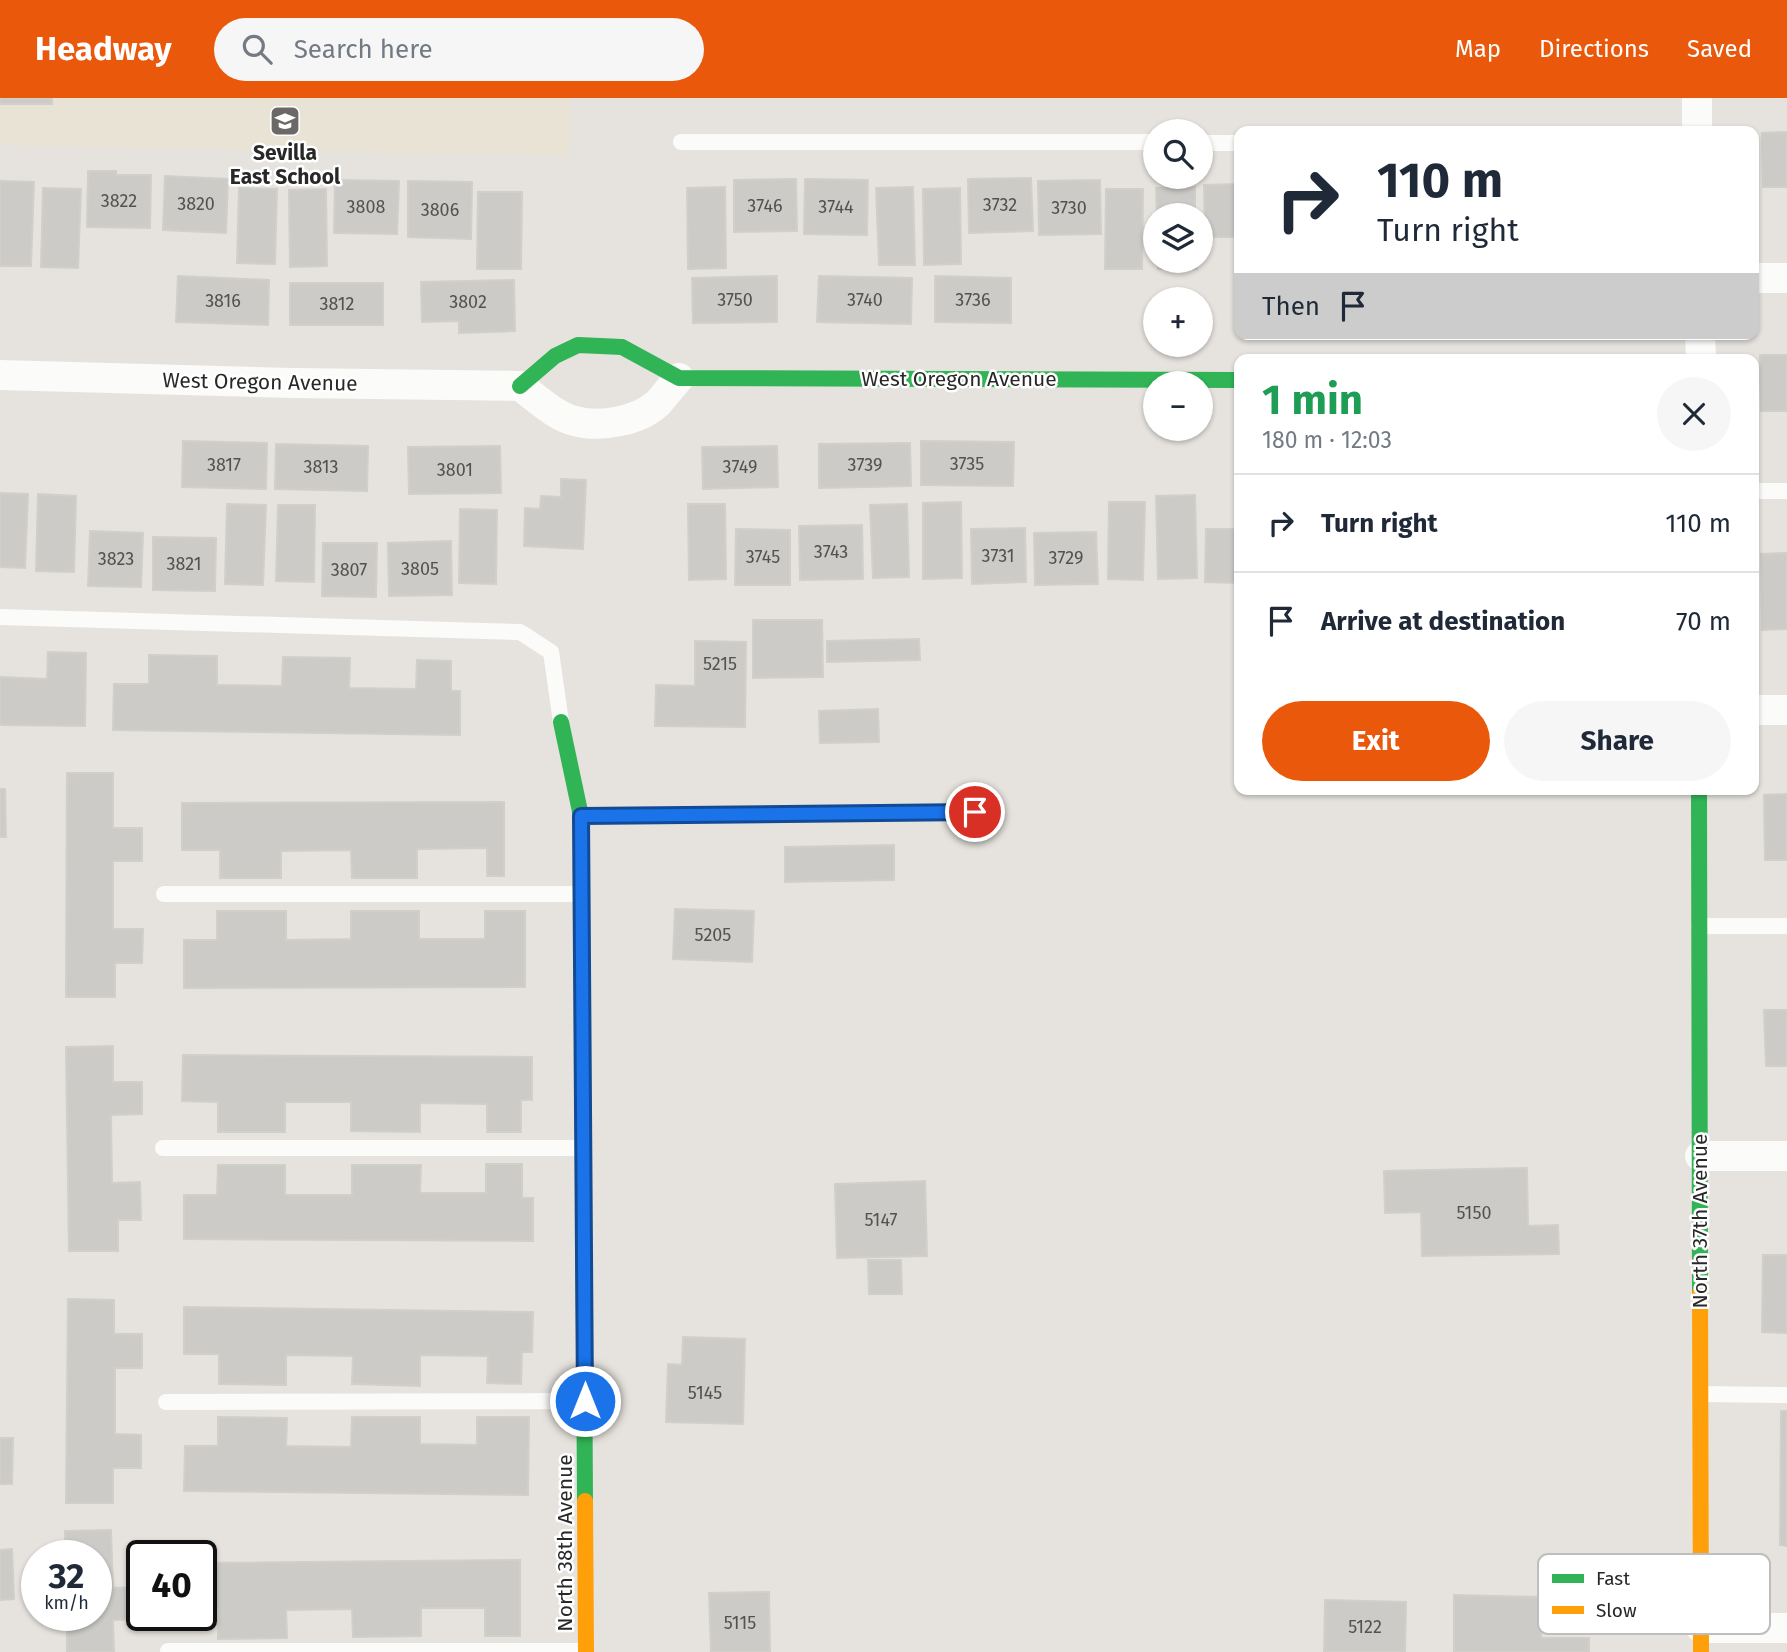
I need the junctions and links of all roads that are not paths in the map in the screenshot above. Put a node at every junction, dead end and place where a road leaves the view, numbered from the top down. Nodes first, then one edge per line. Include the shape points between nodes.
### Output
1 (1697, 98) edge
2 (1697, 126) edge
3 (681, 142) dead end
4 (1143, 142) edge
5 (1213, 142) edge
6 (1234, 143) edge
7 (1759, 278) edge
8 (1787, 278) edge
9 (0, 375) edge
10 (679, 378) junction
11 (1234, 380) edge
12 (520, 386) junction
13 (1759, 491) edge
14 (1787, 491) edge
15 (0, 617) edge
16 (1759, 710) edge
17 (1787, 710) edge
18 (561, 722) joint
19 (1699, 795) edge
20 (975, 812) dead end
21 (581, 816) junction
22 (164, 894) dead end
23 (581, 894) junction
24 (1699, 926) junction
25 (1787, 926) edge
26 (163, 1148) dead end
27 (583, 1148) junction
28 (1700, 1156) junction
29 (1787, 1156) edge
30 (1701, 1394) junction
31 (1787, 1395) edge
32 (585, 1401) junction
33 (166, 1402) dead end
34 (1701, 1554) edge
35 (1744, 1634) edge
36 (1701, 1640) edge
37 (168, 1651) edge
38 (586, 1652) edge

1 - 2 street
3 - 4 lane
5 - 6 lane
7 - 8 street
9 - 12 street, West Oregon Avenue
10 - 11 street, West Oregon Avenue
10 - 12 street, West Oregon Avenue via 622,347 578,345 555,356
10 - 12 street via 656,405 630,419 598,424 573,421
13 - 14 lane
15 - 18 lane via 520,632 551,652
16 - 17 street
18 - 21 street, North 38th Avenue
19 - 24 street, North 37th Avenue
20 - 21 lane
21 - 23 street, North 38th Avenue
22 - 23 lane
23 - 27 street, North 38th Avenue
24 - 25 lane
24 - 28 street, North 37th Avenue
26 - 27 lane
27 - 32 street, North 38th Avenue
28 - 29 street
28 - 30 street, North 37th Avenue
30 - 31 lane
30 - 34 street, North 37th Avenue
32 - 33 lane
32 - 38 street, North 38th Avenue
35 - 36 street
37 - 38 lane

